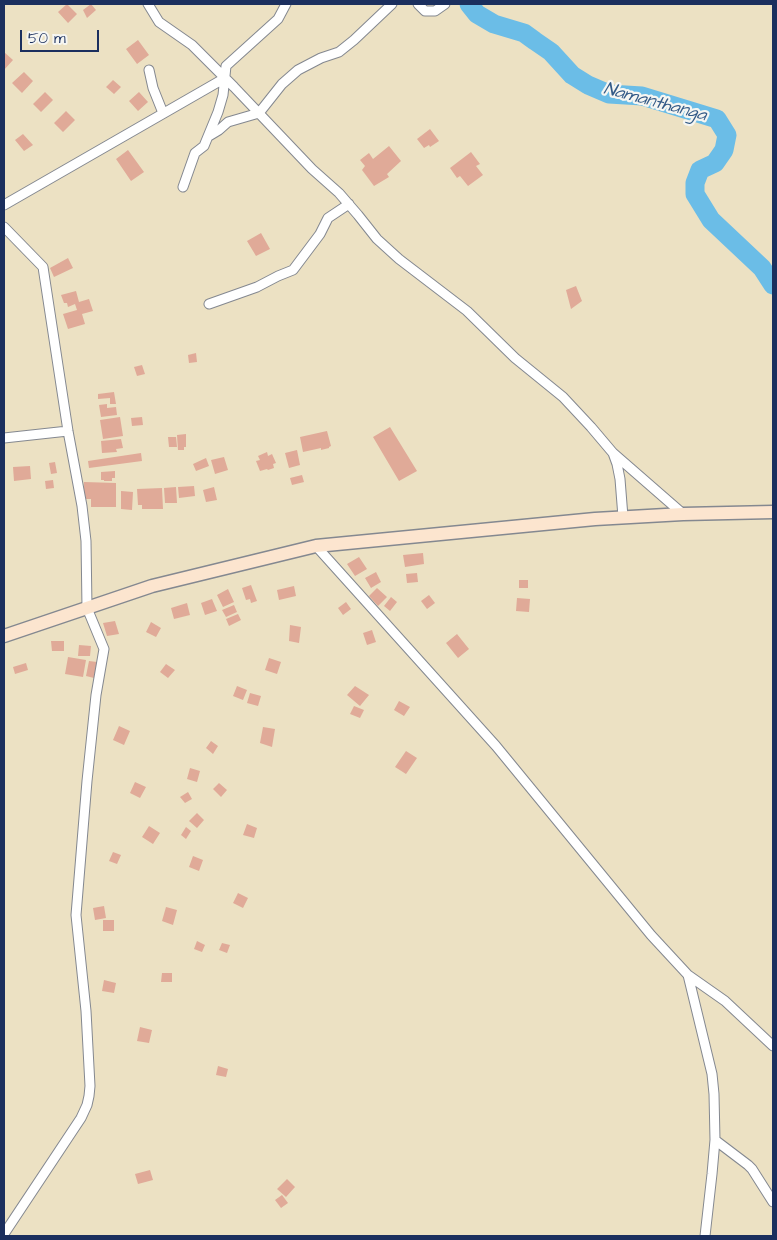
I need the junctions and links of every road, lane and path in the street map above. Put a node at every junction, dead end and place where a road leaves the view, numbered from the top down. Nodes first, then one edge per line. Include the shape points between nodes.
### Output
1 (148, 4) edge
2 (286, 4) edge
3 (392, 4) edge
4 (418, 4) edge
5 (446, 4) edge
6 (149, 70) dead end
7 (225, 78) junction
8 (163, 113) junction
9 (259, 113) junction
10 (209, 136) junction
11 (183, 187) dead end
12 (349, 204) junction
13 (4, 205) edge
14 (4, 227) edge
15 (209, 304) dead end
16 (68, 430) junction
17 (4, 438) edge
18 (613, 453) junction
19 (773, 512) edge
20 (683, 514) junction
21 (623, 517) junction
22 (316, 546) junction
23 (87, 608) junction
24 (4, 636) edge
25 (688, 975) junction
26 (773, 1046) edge
27 (715, 1140) junction
28 (773, 1202) edge
29 (4, 1234) edge
30 (705, 1236) edge

1 - 7 street via 159,22 192,45
2 - 7 street via 278,19 226,66
3 - 9 street via 338,52 298,70
4 - 5 street via 425,11 435,11
6 - 8 street
7 - 8 street
7 - 9 street
7 - 10 street via 221,104
8 - 13 street
9 - 10 street via 228,122
9 - 12 street
10 - 11 street via 195,153
12 - 15 street via 328,218 320,234 292,270
12 - 18 street via 377,239 399,259 467,311 515,358 563,397
14 - 16 street via 43,267
16 - 17 street
16 - 23 street via 85,532
18 - 20 street
18 - 21 street via 620,479
19 - 20 street
20 - 21 street
21 - 22 street
22 - 23 street via 152,586
22 - 25 street via 496,746 651,935
23 - 24 street
23 - 29 street via 104,649 96,695 76,915 86,1011 89,1096 81,1118
25 - 26 street via 725,1001
25 - 27 street via 712,1074
27 - 28 street via 752,1169
27 - 30 street

